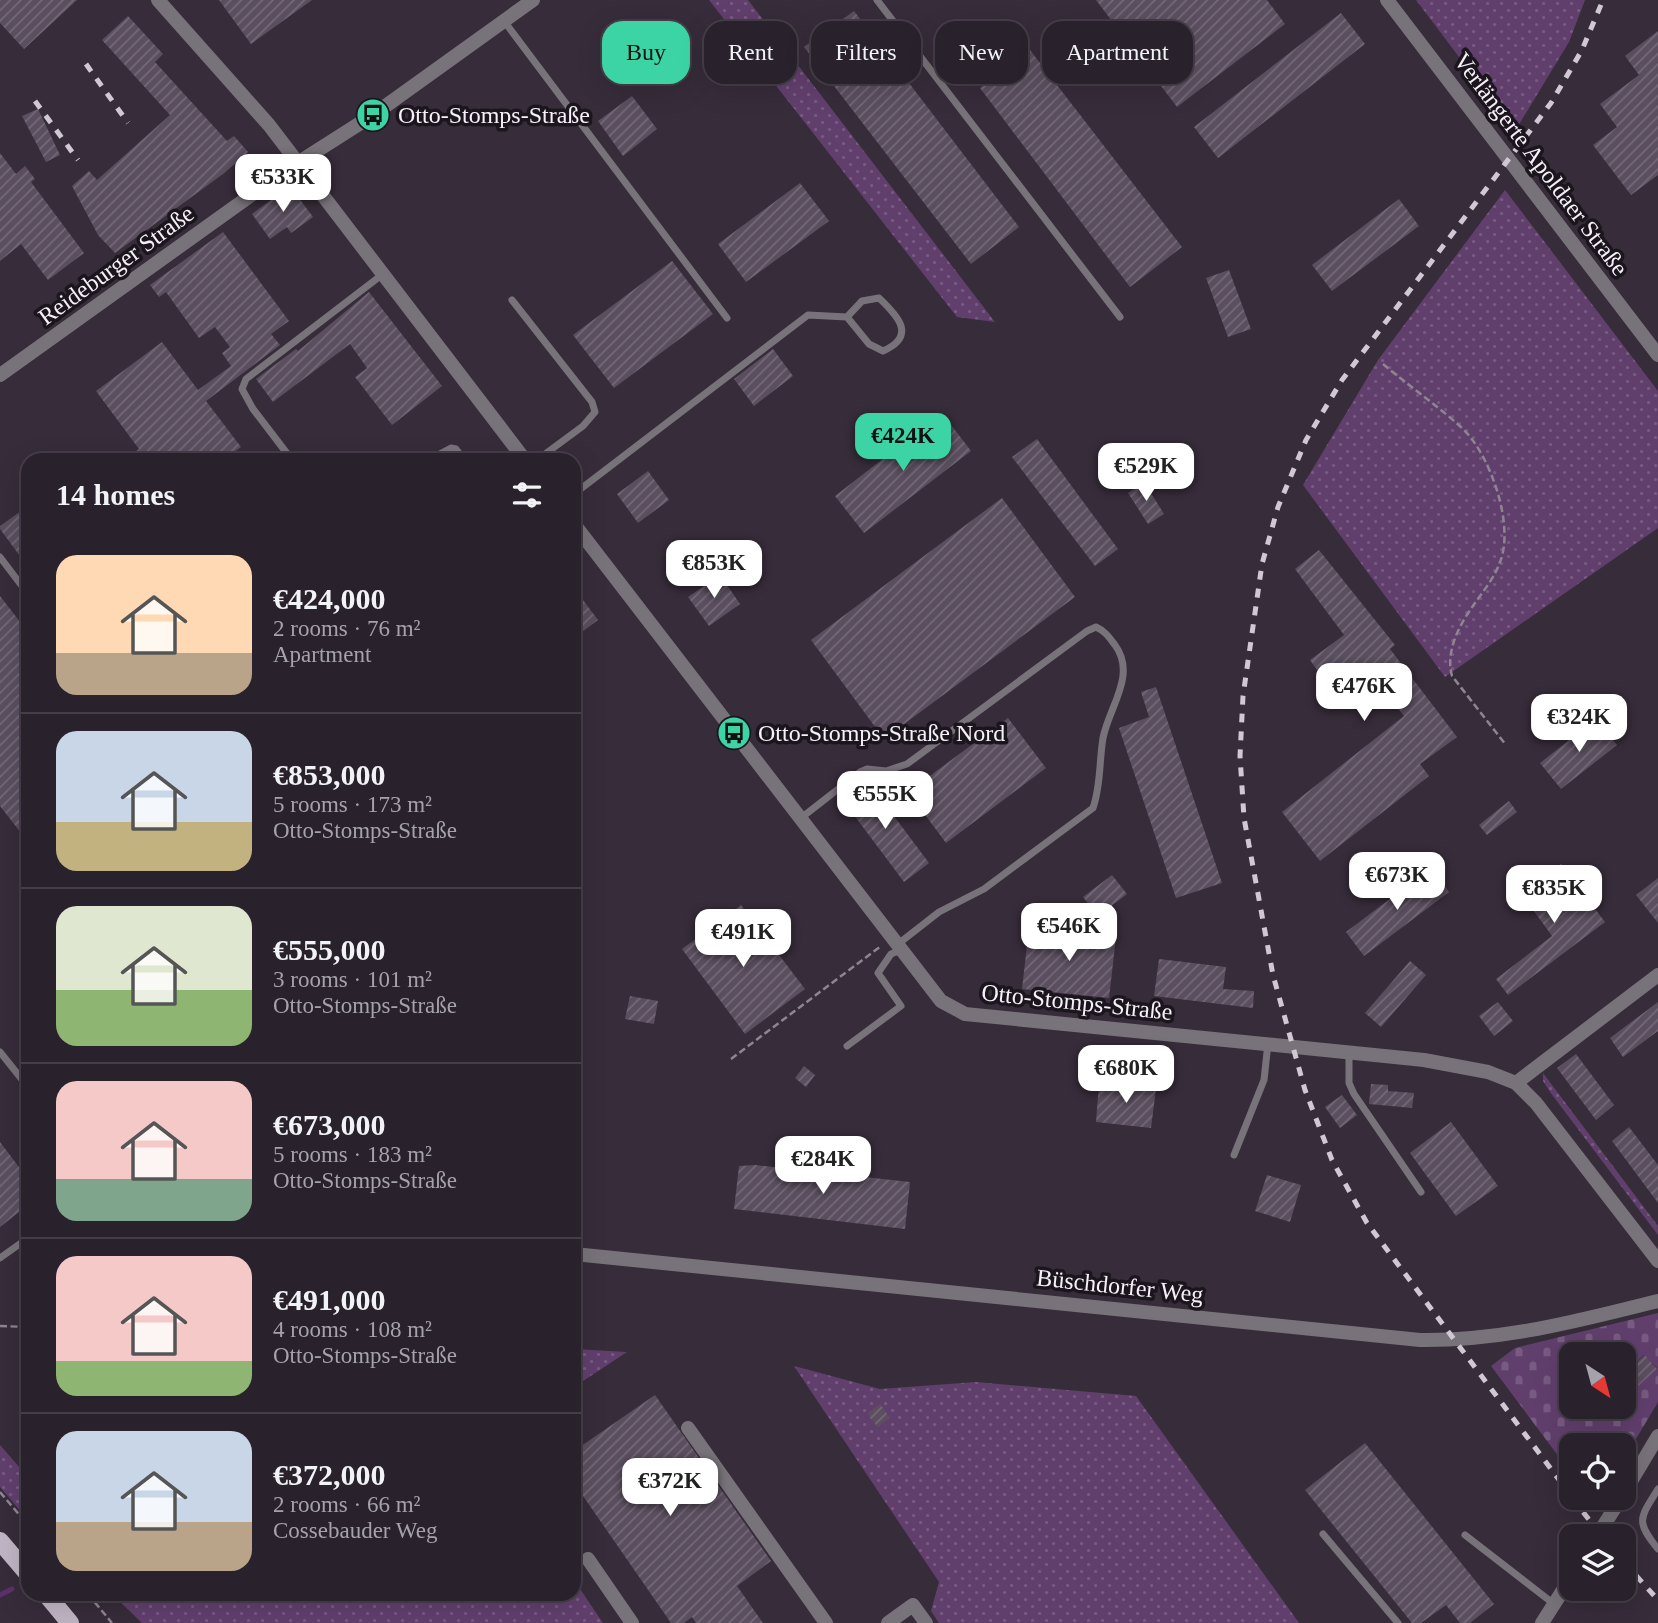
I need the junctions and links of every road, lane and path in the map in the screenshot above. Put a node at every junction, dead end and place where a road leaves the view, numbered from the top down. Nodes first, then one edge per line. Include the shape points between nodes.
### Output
1 (158, 0) edge
2 (533, 0) edge
3 (877, 0) edge
4 (1387, 0) edge
5 (504, 21) junction
6 (299, 165) junction
7 (383, 274) junction
8 (512, 300) dead end
9 (847, 317) junction
10 (1120, 317) dead end
11 (727, 318) dead end
12 (1658, 355) edge
13 (1384, 364) dead end
14 (0, 375) edge
15 (287, 453) edge
16 (442, 453) edge
17 (459, 453) edge
18 (520, 453) edge
19 (546, 453) edge
20 (581, 489) edge
21 (581, 533) edge
22 (0, 557) edge
23 (21, 585) edge
24 (1506, 745) dead end
25 (800, 818) junction
26 (897, 944) junction
27 (1658, 975) edge
28 (1268, 1043) junction
29 (848, 1046) dead end
30 (0, 1052) edge
31 (1349, 1053) junction
32 (731, 1059) dead end
33 (21, 1078) edge
34 (1516, 1083) junction
35 (1234, 1155) dead end
36 (1421, 1192) dead end
37 (21, 1243) edge
38 (581, 1255) edge
39 (0, 1258) edge
40 (1658, 1261) edge
41 (1658, 1301) edge
42 (0, 1326) edge
43 (21, 1327) edge
44 (688, 1429) dead end
45 (1656, 1443) edge
46 (1636, 1474) edge
47 (1658, 1489) edge
48 (0, 1492) edge
49 (21, 1517) edge
50 (1323, 1534) dead end
51 (1465, 1535) dead end
52 (0, 1541) edge
53 (1658, 1549) edge
54 (588, 1559) dead end
55 (21, 1566) edge
56 (1559, 1596) edge
57 (52, 1601) edge
58 (94, 1601) edge
59 (1554, 1604) junction
60 (70, 1623) edge
61 (112, 1623) edge
62 (632, 1623) edge
63 (827, 1623) edge
64 (888, 1623) edge
65 (926, 1623) edge
66 (1398, 1623) edge
67 (1542, 1623) edge

1 - 6 street
2 - 5 street, Reideburger Straße
3 - 10 lane
4 - 12 street, Verlängerte Apoldaer Straße
5 - 6 street, Reideburger Straße
5 - 11 lane
6 - 7 street
6 - 14 street, Reideburger Straße
7 - 15 lane via 246,379 242,389
7 - 18 street
8 - 19 lane via 592,402 595,412
9 - 9 lane via 869,344 883,351 897,345 902,336 901,323 879,298 862,301
9 - 20 lane via 808,315
13 - 24 path via 1463,429 1494,477 1504,532 1502,559 1464,620 1449,665 1452,677
16 - 17 lane via 451,448
21 - 25 street, Otto-Stomps-Straße
22 - 23 lane
25 - 26 street, Otto-Stomps-Straße
25 - 26 lane via 860,772 908,764 1087,631 1104,630 1121,655 1124,681 1105,731 1093,808 984,889 939,912
26 - 28 street, Otto-Stomps-Straße via 941,1002 965,1014
26 - 29 lane via 877,973 901,1006
26 - 32 path
27 - 34 street
28 - 31 street, Otto-Stomps-Straße
28 - 35 lane via 1264,1080
30 - 33 lane
31 - 34 street, Otto-Stomps-Straße via 1488,1072
31 - 36 lane via 1349,1083 1354,1094
34 - 40 street, Otto-Stomps-Straße
37 - 39 lane
38 - 41 street, Büschdorfer Weg via 1420,1340 1490,1338
42 - 43 path
44 - 63 street
45 - 46 street
47 - 53 lane via 1641,1516 1642,1528
48 - 49 path
50 - 66 lane
51 - 59 lane
52 - 55 main road
54 - 62 street
56 - 59 street
57 - 60 main road
58 - 61 path
59 - 67 street
64 - 65 street via 913,1605

